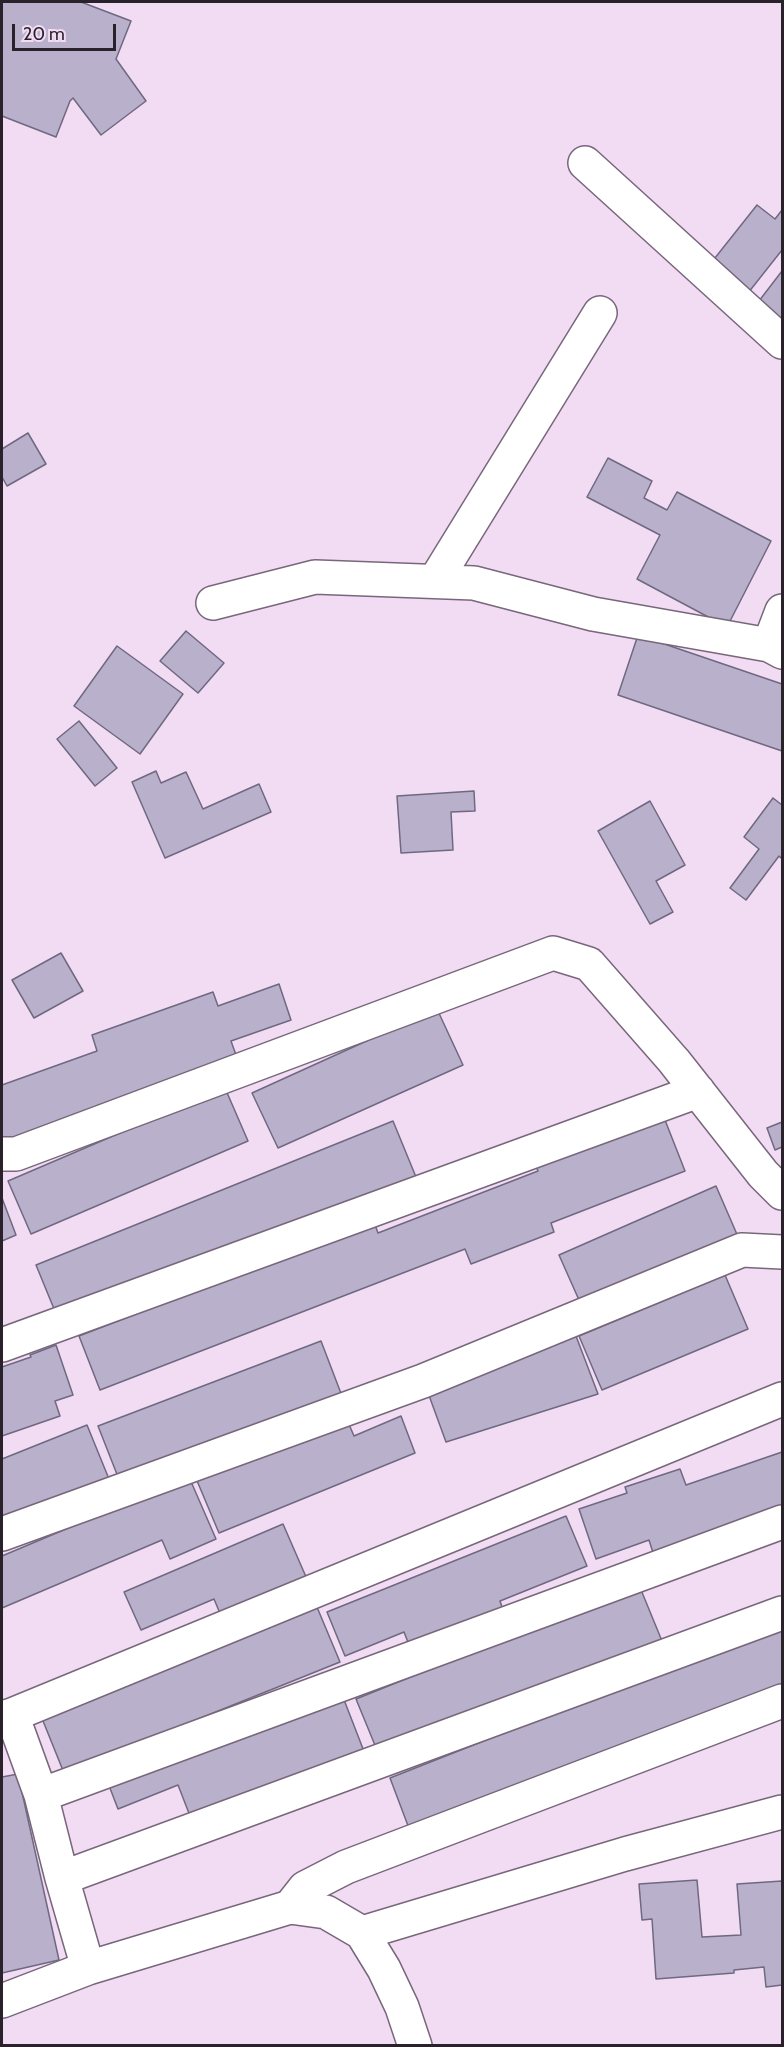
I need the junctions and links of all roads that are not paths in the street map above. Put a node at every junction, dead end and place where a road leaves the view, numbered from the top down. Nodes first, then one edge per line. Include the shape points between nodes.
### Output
1 (585, 163) dead end
2 (600, 314) dead end
3 (783, 342) edge
4 (435, 581) junction
5 (213, 603) dead end
6 (783, 611) edge
7 (776, 649) edge
8 (698, 1091) junction
9 (2, 1154) edge
10 (783, 1193) edge
11 (783, 1252) edge
12 (2, 1344) edge
13 (783, 1399) edge
14 (783, 1522) edge
15 (2, 1534) edge
16 (783, 1613) edge
17 (783, 1701) edge
18 (7, 1716) edge
19 (41, 1795) junction
20 (783, 1812) edge
21 (62, 1878) junction
22 (290, 1907) junction
23 (362, 1933) junction
24 (88, 1968) junction
25 (2, 2001) edge
26 (415, 2046) edge

1 - 3 street
2 - 4 street
4 - 5 street via 315,577
4 - 7 street via 474,583 593,614
6 - 7 street
8 - 9 street via 589,964 553,953 16,1154
8 - 10 street via 763,1174
8 - 12 street
11 - 15 street via 742,1250 423,1381
13 - 18 street
14 - 19 street
16 - 21 street
17 - 22 street via 346,1867 305,1888
18 - 19 street
19 - 21 street
20 - 23 street via 625,1854
21 - 24 street
22 - 23 street via 326,1912
22 - 24 street
23 - 26 street via 402,2007
24 - 25 street

